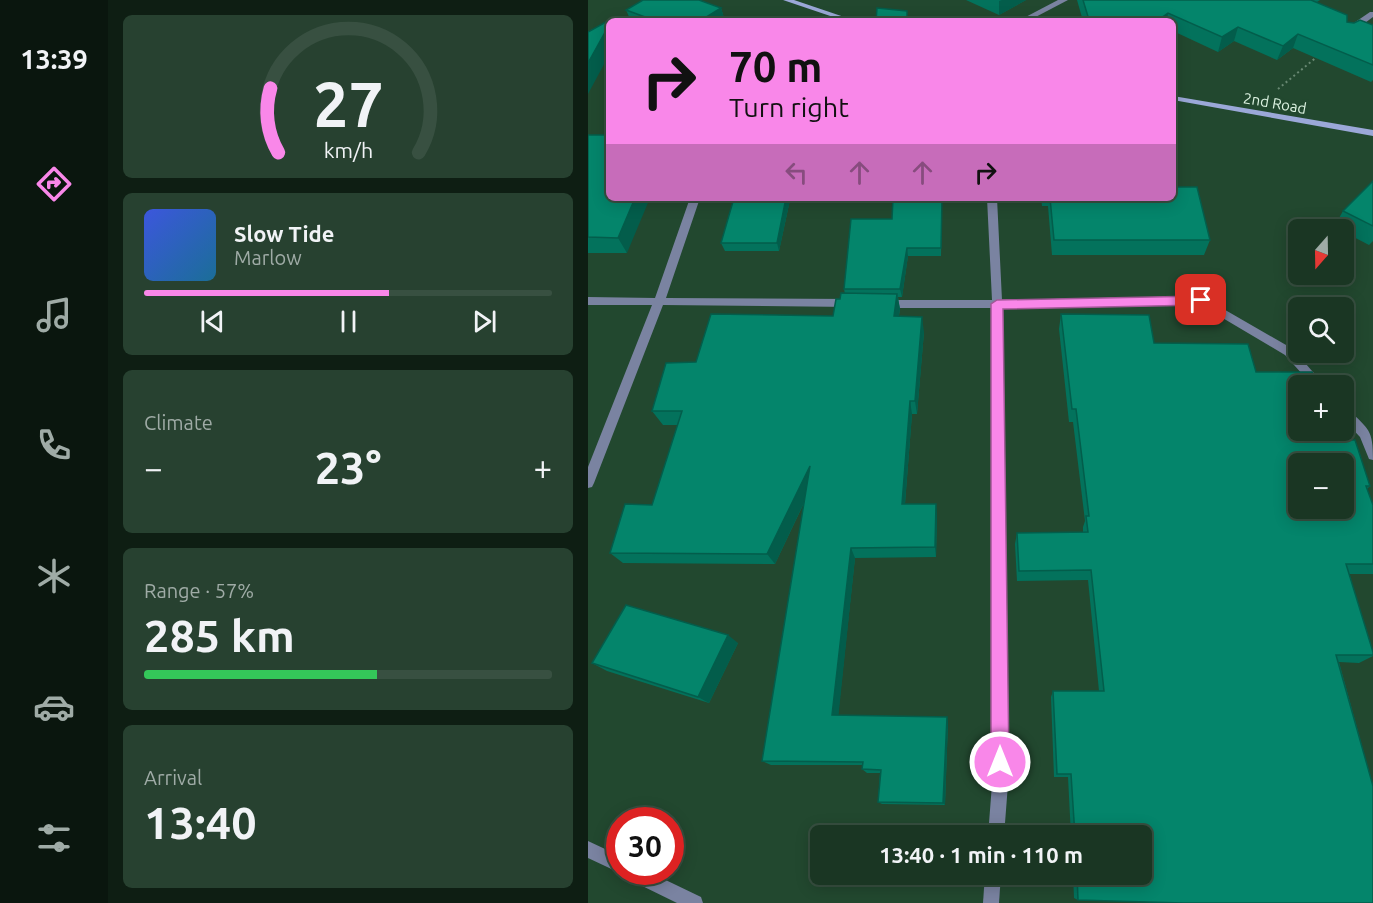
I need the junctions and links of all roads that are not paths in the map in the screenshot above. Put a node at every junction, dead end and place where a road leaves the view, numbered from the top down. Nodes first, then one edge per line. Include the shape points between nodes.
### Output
1 (786, 0) edge
2 (1064, 0) edge
3 (1373, 14) edge
4 (843, 18) edge
5 (1028, 18) edge
6 (1345, 33) edge
7 (1176, 99) edge
8 (1373, 133) edge
9 (693, 201) edge
10 (992, 201) edge
11 (588, 301) edge
12 (659, 302) junction
13 (997, 304) junction
14 (1310, 375) edge
15 (1354, 422) edge
16 (1373, 455) edge
17 (588, 483) edge
18 (997, 825) edge
19 (588, 849) edge
20 (606, 858) edge
21 (658, 885) edge
22 (992, 885) edge
23 (694, 903) edge
24 (991, 903) edge

1 - 4 street
2 - 5 street
3 - 6 street
7 - 8 street, 2nd Road
9 - 12 street
10 - 13 street
11 - 12 street
12 - 13 street
12 - 17 street
13 - 14 street via 1201,300 1289,352
13 - 18 street via 1000,784
15 - 16 street via 1365,434
19 - 20 street
21 - 23 street
22 - 24 street

